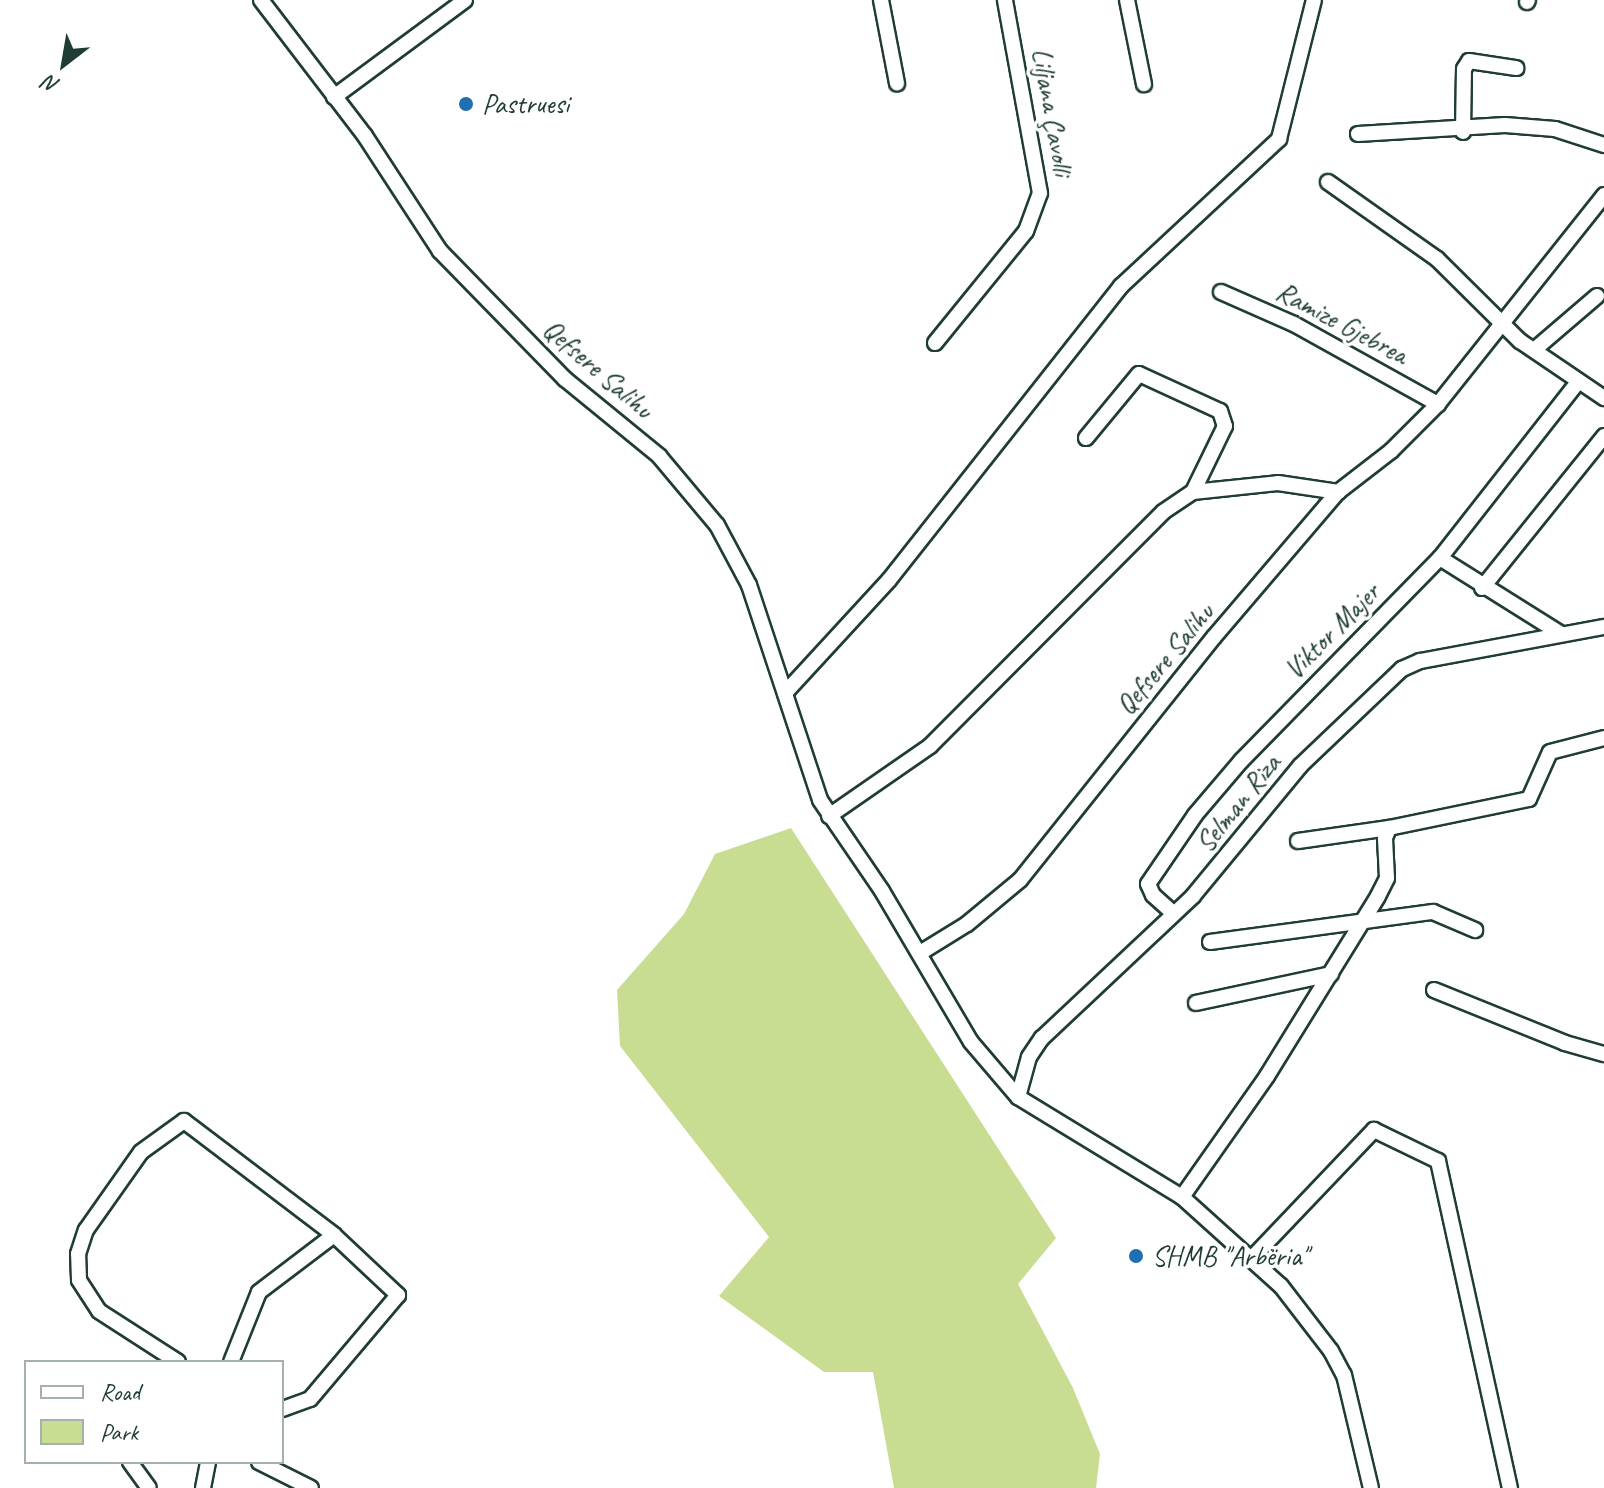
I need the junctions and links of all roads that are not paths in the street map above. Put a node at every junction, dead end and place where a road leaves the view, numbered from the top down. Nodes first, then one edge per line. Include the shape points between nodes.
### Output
1 (261, 0) edge
2 (465, 0) edge
3 (881, 0) edge
4 (1005, 0) edge
5 (1127, 0) edge
6 (1314, 0) edge
7 (1516, 68) dead end
8 (897, 83) dead end
9 (1144, 84) dead end
10 (334, 97) junction
11 (1463, 132) junction
12 (1358, 134) dead end
13 (1604, 145) edge
14 (1328, 182) dead end
15 (1604, 195) edge
16 (1221, 292) dead end
17 (1597, 296) dead end
18 (1502, 325) junction
19 (935, 343) dead end
20 (1534, 350) junction
21 (1577, 383) junction
22 (1604, 398) edge
23 (1438, 404) junction
24 (1604, 436) edge
25 (1086, 438) dead end
26 (1193, 492) junction
27 (1338, 492) junction
28 (1440, 558) junction
29 (1482, 588) junction
30 (1604, 627) edge
31 (1561, 634) junction
32 (785, 693) junction
33 (1604, 738) edge
34 (829, 816) junction
35 (1389, 828) junction
36 (1298, 841) dead end
37 (1173, 913) junction
38 (1361, 922) junction
39 (1475, 930) dead end
40 (1210, 942) dead end
41 (920, 953) junction
42 (1331, 974) junction
43 (1434, 990) dead end
44 (1196, 1003) dead end
45 (1604, 1054) edge
46 (1018, 1097) junction
47 (1182, 1197) junction
48 (334, 1235) junction
49 (1252, 1258) junction
50 (175, 1360) edge
51 (232, 1360) edge
52 (284, 1408) edge
53 (131, 1464) edge
54 (208, 1464) edge
55 (263, 1464) edge
56 (149, 1488) edge
57 (203, 1488) edge
58 (311, 1488) edge
59 (1371, 1488) edge
60 (1510, 1488) edge

1 - 10 street, Qefsere Salihu
2 - 10 street
3 - 8 street
4 - 19 street, Liljana Çavolli via 1040,193 1026,231
5 - 9 street
6 - 32 street via 1279,139 1121,286 889,580
7 - 11 street via 1469,61
10 - 32 street, Qefsere Salihu via 440,251 565,379 659,456 717,525 749,585
11 - 12 street
11 - 13 street via 1505,125 1555,129
14 - 18 street via 1437,259 1493,309
15 - 18 street
16 - 23 street, Ramize Gjebrea via 1294,324
17 - 20 street
18 - 20 street
18 - 23 street
20 - 21 street
21 - 22 street
21 - 28 street, Viktor Majer
23 - 27 street via 1391,451
24 - 29 street
25 - 26 street via 1139,374 1220,411 1225,426
26 - 27 street via 1278,483
26 - 34 street via 1163,512 930,746
27 - 41 street, Qefsere Salihu via 1152,712 1020,880 967,924
28 - 29 street
28 - 37 street, Viktor Majer via 1195,815 1148,884
29 - 31 street
30 - 31 street, Selman Riza
31 - 37 street, Selman Riza via 1402,669 1300,766 1215,872
32 - 34 street, Qefsere Salihu
33 - 35 street via 1550,752 1529,799
34 - 41 street, Qefsere Salihu
35 - 36 street
35 - 38 street via 1387,878
37 - 46 street, Selman Riza via 1042,1038 1029,1057
38 - 39 street via 1433,912
38 - 40 street
38 - 42 street
41 - 46 street, Qefsere Salihu via 971,1042
42 - 44 street
42 - 47 street
43 - 45 street
46 - 47 street, Qefsere Salihu
47 - 49 street, Qefsere Salihu
48 - 50 street via 195,1126 176,1122 141,1152 86,1230 78,1254 79,1280 99,1311
48 - 51 street via 259,1292
48 - 52 street via 398,1295 310,1399
49 - 59 street, Qefsere Salihu via 1331,1351 1344,1375
49 - 60 street via 1374,1130 1438,1161
53 - 56 street
54 - 57 street
55 - 58 street

